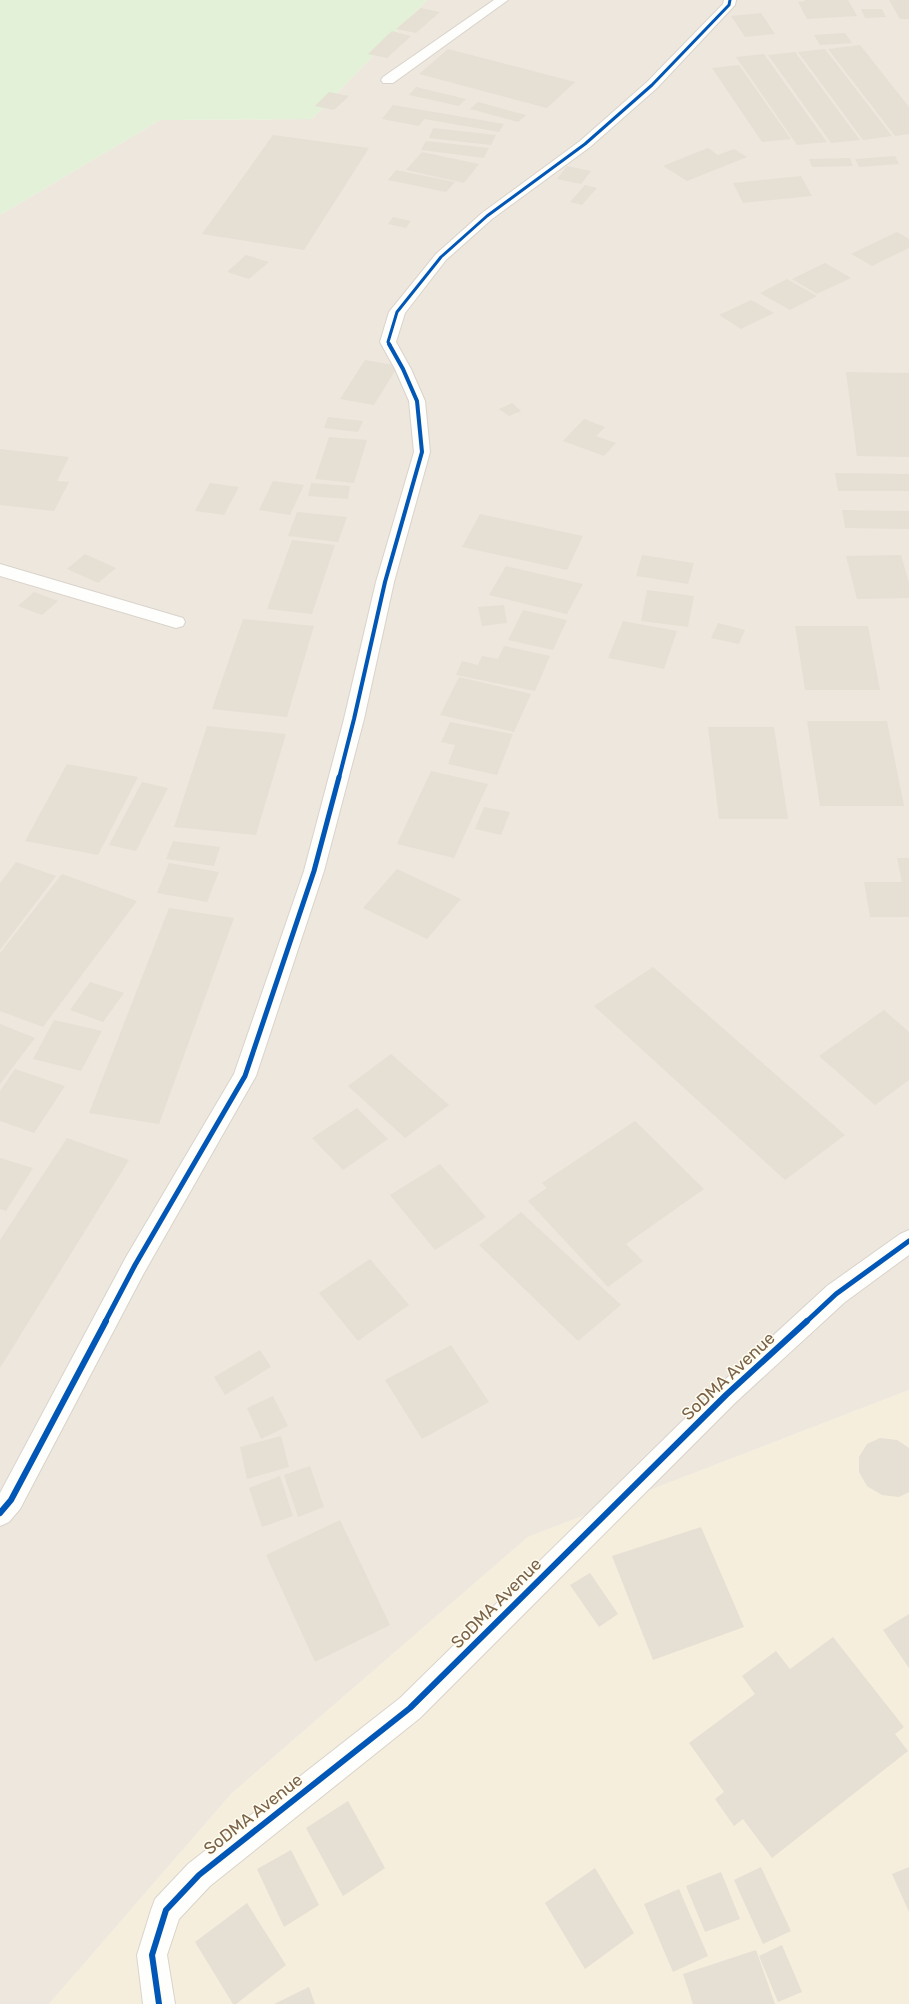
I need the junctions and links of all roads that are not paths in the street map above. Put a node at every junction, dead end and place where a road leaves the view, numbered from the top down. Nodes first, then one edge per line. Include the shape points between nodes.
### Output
1 (502, 0) edge
2 (730, 0) edge
3 (388, 80) dead end
4 (0, 570) edge
5 (176, 622) dead end
6 (909, 1240) edge
7 (4, 1501) edge
8 (159, 2004) edge

1 - 3 street
2 - 7 street via 729,5 652,85 585,144 487,216 442,257 397,312 388,342 417,401 422,452 385,582 354,719 314,871 245,1076 135,1265
4 - 5 street
6 - 8 street, SoDMA Avenue via 836,1294 726,1395 410,1708 199,1875 166,1910 152,1956

